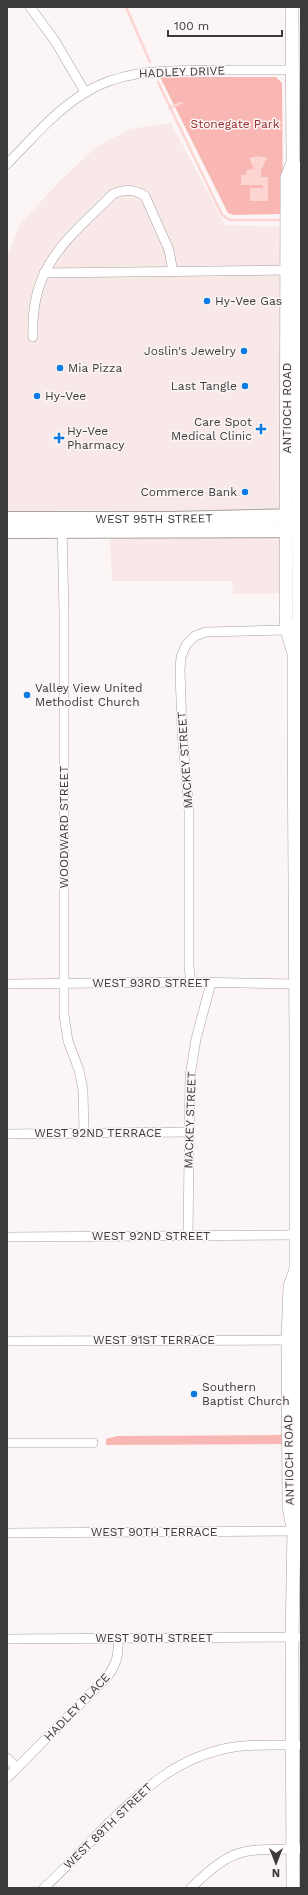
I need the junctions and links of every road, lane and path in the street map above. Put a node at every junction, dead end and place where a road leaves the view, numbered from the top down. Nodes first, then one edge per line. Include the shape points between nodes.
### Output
1 (30, 7) edge
2 (292, 7) edge
3 (292, 70) junction
4 (85, 92) junction
5 (7, 150) edge
6 (14, 157) junction
7 (297, 163) edge
8 (7, 164) edge
9 (287, 270) junction
10 (173, 272) junction
11 (44, 273) junction
12 (33, 337) dead end
13 (7, 519) edge
14 (296, 523) edge
15 (62, 526) junction
16 (7, 531) edge
17 (287, 630) junction
18 (294, 653) junction
19 (298, 721) edge
20 (298, 825) edge
21 (298, 929) edge
22 (191, 982) junction
23 (211, 983) junction
24 (7, 984) edge
25 (64, 984) junction
26 (295, 984) junction
27 (299, 1042) edge
28 (188, 1132) junction
29 (84, 1133) junction
30 (7, 1134) edge
31 (298, 1152) edge
32 (296, 1235) junction
33 (188, 1236) junction
34 (7, 1237) edge
35 (299, 1249) edge
36 (298, 1268) edge
37 (294, 1340) edge
38 (7, 1341) edge
39 (301, 1364) edge
40 (301, 1382) edge
41 (7, 1443) edge
42 (93, 1443) dead end
43 (297, 1531) edge
44 (7, 1533) edge
45 (297, 1637) edge
46 (118, 1638) junction
47 (7, 1639) edge
48 (296, 1745) edge
49 (7, 1758) edge
50 (18, 1768) junction
51 (7, 1778) edge
52 (297, 1849) edge
53 (44, 1888) edge
54 (191, 1888) edge
55 (293, 1888) edge

1 - 4 street via 55,41
2 - 3 main road, ANTIOCH ROAD
3 - 4 street, HADLEY DRIVE via 162,71 128,75
3 - 7 main road, ANTIOCH ROAD
4 - 6 street, HADLEY DRIVE via 58,112
5 - 6 street
6 - 8 street, HADLEY DRIVE
7 - 9 main road, ANTIOCH ROAD via 287,177
7 - 14 main road, ANTIOCH ROAD
9 - 10 street
9 - 14 main road, ANTIOCH ROAD
10 - 11 street
10 - 11 street via 169,250 148,202 140,192 123,190 113,194 66,242 53,256
11 - 12 street via 34,304
13 - 15 main road, WEST 95TH STREET
14 - 15 main road, WEST 95TH STREET via 172,519
14 - 17 main road, ANTIOCH ROAD
14 - 18 main road, ANTIOCH ROAD via 299,631
15 - 16 main road, WEST 95TH STREET
15 - 25 street, WOODWARD STREET
17 - 18 main road, ANTIOCH ROAD
17 - 22 street, MACKEY STREET via 206,632 195,636 186,644 180,657 182,731 189,811
18 - 19 main road, ANTIOCH ROAD
19 - 20 main road, ANTIOCH ROAD
20 - 21 main road, ANTIOCH ROAD
21 - 26 main road, ANTIOCH ROAD
22 - 23 street, WEST 93RD STREET
22 - 25 street, WEST 93RD STREET
23 - 26 street, WEST 93RD STREET
23 - 28 street, MACKEY STREET via 192,1056 188,1092
24 - 25 street, WEST 93RD STREET
25 - 29 street, WOODWARD STREET via 66,1027 83,1090
26 - 27 main road, ANTIOCH ROAD
27 - 31 main road, ANTIOCH ROAD
28 - 29 street, WEST 92ND TERRACE
28 - 33 street, MACKEY STREET
29 - 30 street, WEST 92ND TERRACE
31 - 32 main road, ANTIOCH ROAD
32 - 33 street, WEST 92ND STREET
32 - 35 main road, ANTIOCH ROAD
33 - 34 street, WEST 92ND STREET
35 - 36 main road, ANTIOCH ROAD
36 - 37 main road, ANTIOCH ROAD via 290,1286
37 - 38 street, WEST 91ST TERRACE
37 - 39 main road, ANTIOCH ROAD
37 - 43 main road, ANTIOCH ROAD via 289,1506
39 - 40 main road, ANTIOCH ROAD
40 - 43 main road, ANTIOCH ROAD
41 - 42 street
43 - 44 street, WEST 90TH TERRACE
43 - 45 main road, ANTIOCH ROAD
45 - 46 street, WEST 90TH STREET
45 - 48 main road, ANTIOCH ROAD
46 - 47 street, WEST 90TH STREET
46 - 50 street, HADLEY PLACE via 118,1658 114,1668
48 - 52 main road, ANTIOCH ROAD
48 - 53 street, WEST 89TH STREET via 234,1747 212,1752 175,1767 157,1778 133,1799
49 - 50 street
50 - 51 street, HADLEY PLACE
52 - 54 street via 247,1850 233,1854 210,1869
52 - 55 main road, ANTIOCH ROAD

